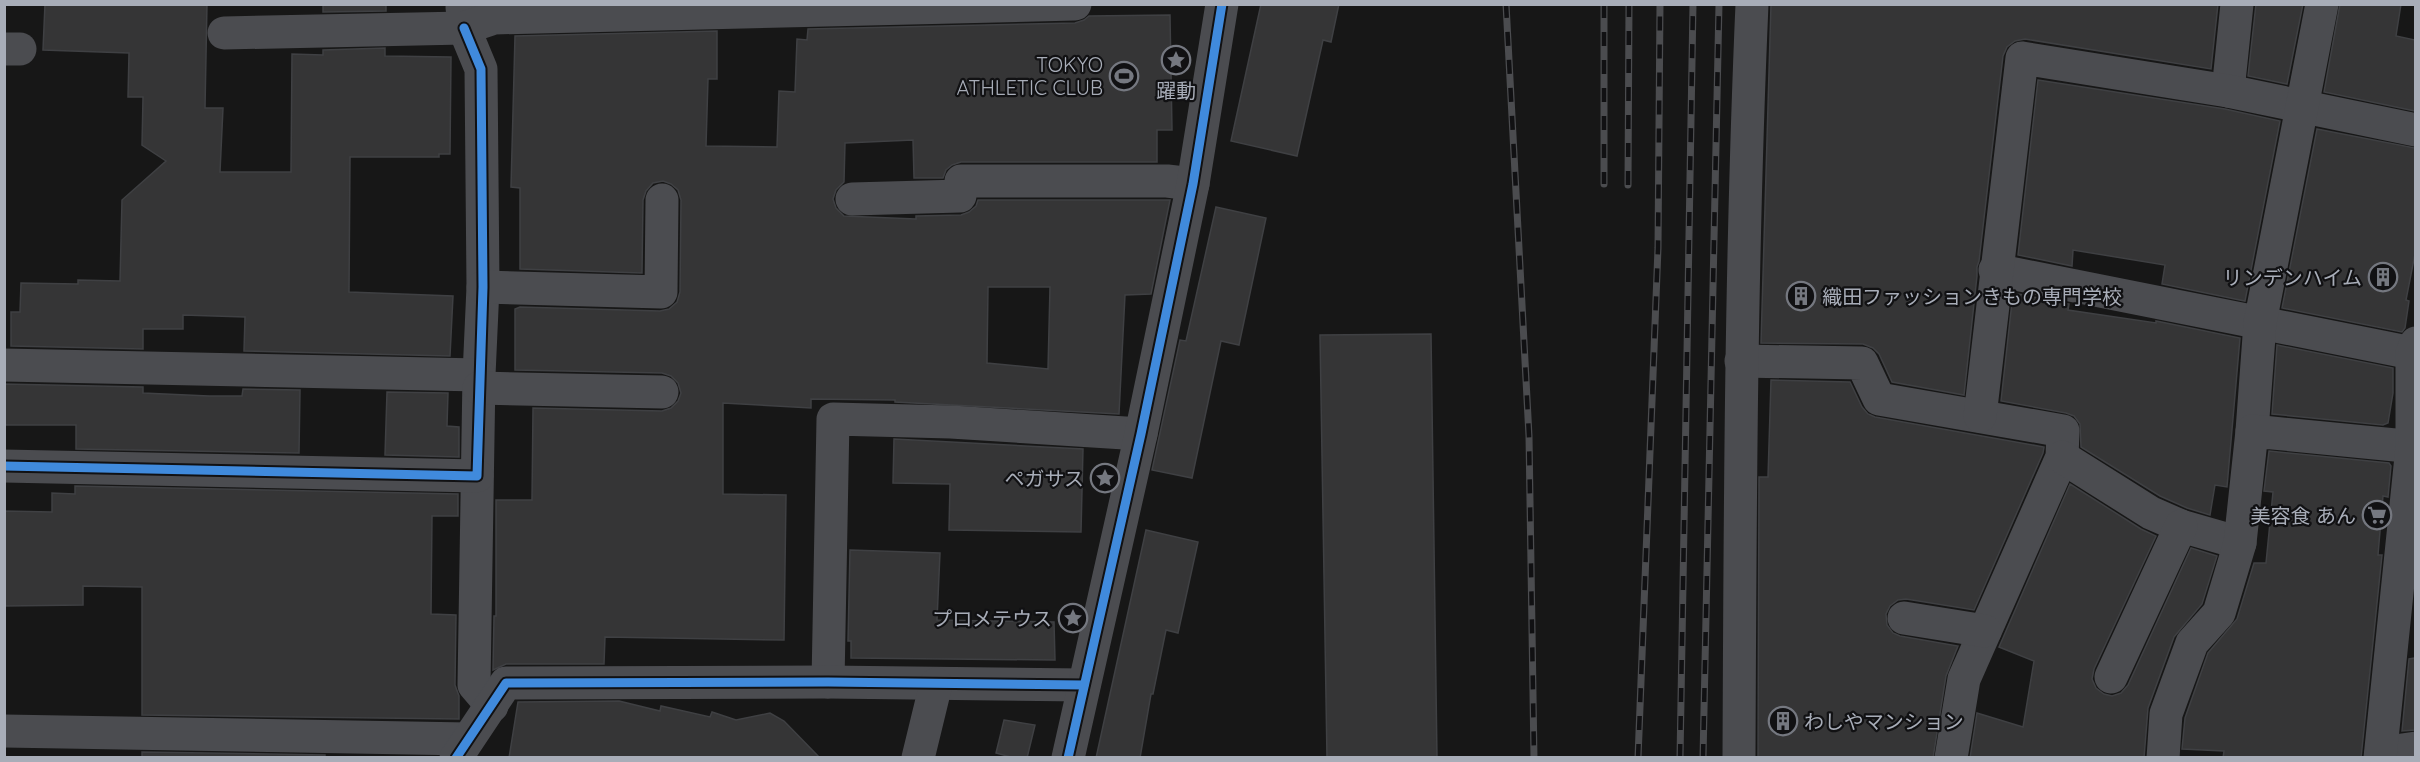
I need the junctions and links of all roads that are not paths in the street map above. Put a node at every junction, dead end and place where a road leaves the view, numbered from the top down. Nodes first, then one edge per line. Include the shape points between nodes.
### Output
1 (1075, 4) edge
2 (1222, 4) edge
3 (1752, 4) edge
4 (2237, 4) edge
5 (2322, 4) edge
6 (463, 16) edge
7 (224, 33) dead end
8 (2228, 91) junction
9 (2302, 106) junction
10 (2415, 130) edge
11 (1193, 184) junction
12 (852, 199) dead end
13 (662, 200) dead end
14 (1995, 270) junction
15 (483, 287) junction
16 (2260, 323) junction
17 (2414, 348) edge
18 (1741, 361) junction
19 (4, 365) edge
20 (479, 381) junction
21 (662, 392) dead end
22 (1980, 416) junction
23 (2252, 431) junction
24 (1132, 433) junction
25 (2414, 447) edge
26 (2062, 457) junction
27 (4, 466) edge
28 (477, 476) junction
29 (2181, 526) junction
30 (2240, 543) junction
31 (1904, 618) dead end
32 (1985, 631) junction
33 (2111, 677) dead end
34 (828, 682) junction
35 (936, 684) junction
36 (1084, 685) junction
37 (492, 706) junction
38 (4, 731) edge
39 (134, 745) edge
40 (462, 748) edge
41 (2415, 748) edge
42 (2381, 755) edge
43 (918, 758) edge
44 (1068, 758) edge
45 (1739, 758) edge
46 (1951, 758) edge
47 (2163, 758) edge

1 - 6 street
2 - 11 street
3 - 18 street via 1743,194
4 - 8 street
5 - 9 street
6 - 7 street
6 - 15 street via 480,69
8 - 9 street
8 - 14 street via 2022,58
9 - 10 street
9 - 16 street
11 - 12 street via 961,181 960,196
11 - 24 street
13 - 15 street via 661,292
14 - 16 street
14 - 22 street
15 - 20 street
16 - 17 street
16 - 23 street
17 - 25 street
18 - 22 street via 1862,363 1879,399
18 - 45 street
19 - 20 street
20 - 21 street
20 - 28 street
22 - 26 street via 2063,431
23 - 25 street
23 - 30 street
24 - 34 street via 832,419
24 - 36 street
25 - 42 street
26 - 29 street via 2151,513
26 - 32 street
27 - 28 street
28 - 37 street via 474,685
29 - 30 street
29 - 33 street
30 - 47 street via 2219,613 2192,643 2166,714
31 - 32 street
32 - 46 street via 1964,679
34 - 35 street
34 - 37 street via 506,683
35 - 36 street
35 - 43 street
36 - 44 street
37 - 40 street
38 - 39 street
39 - 40 street
41 - 42 street

